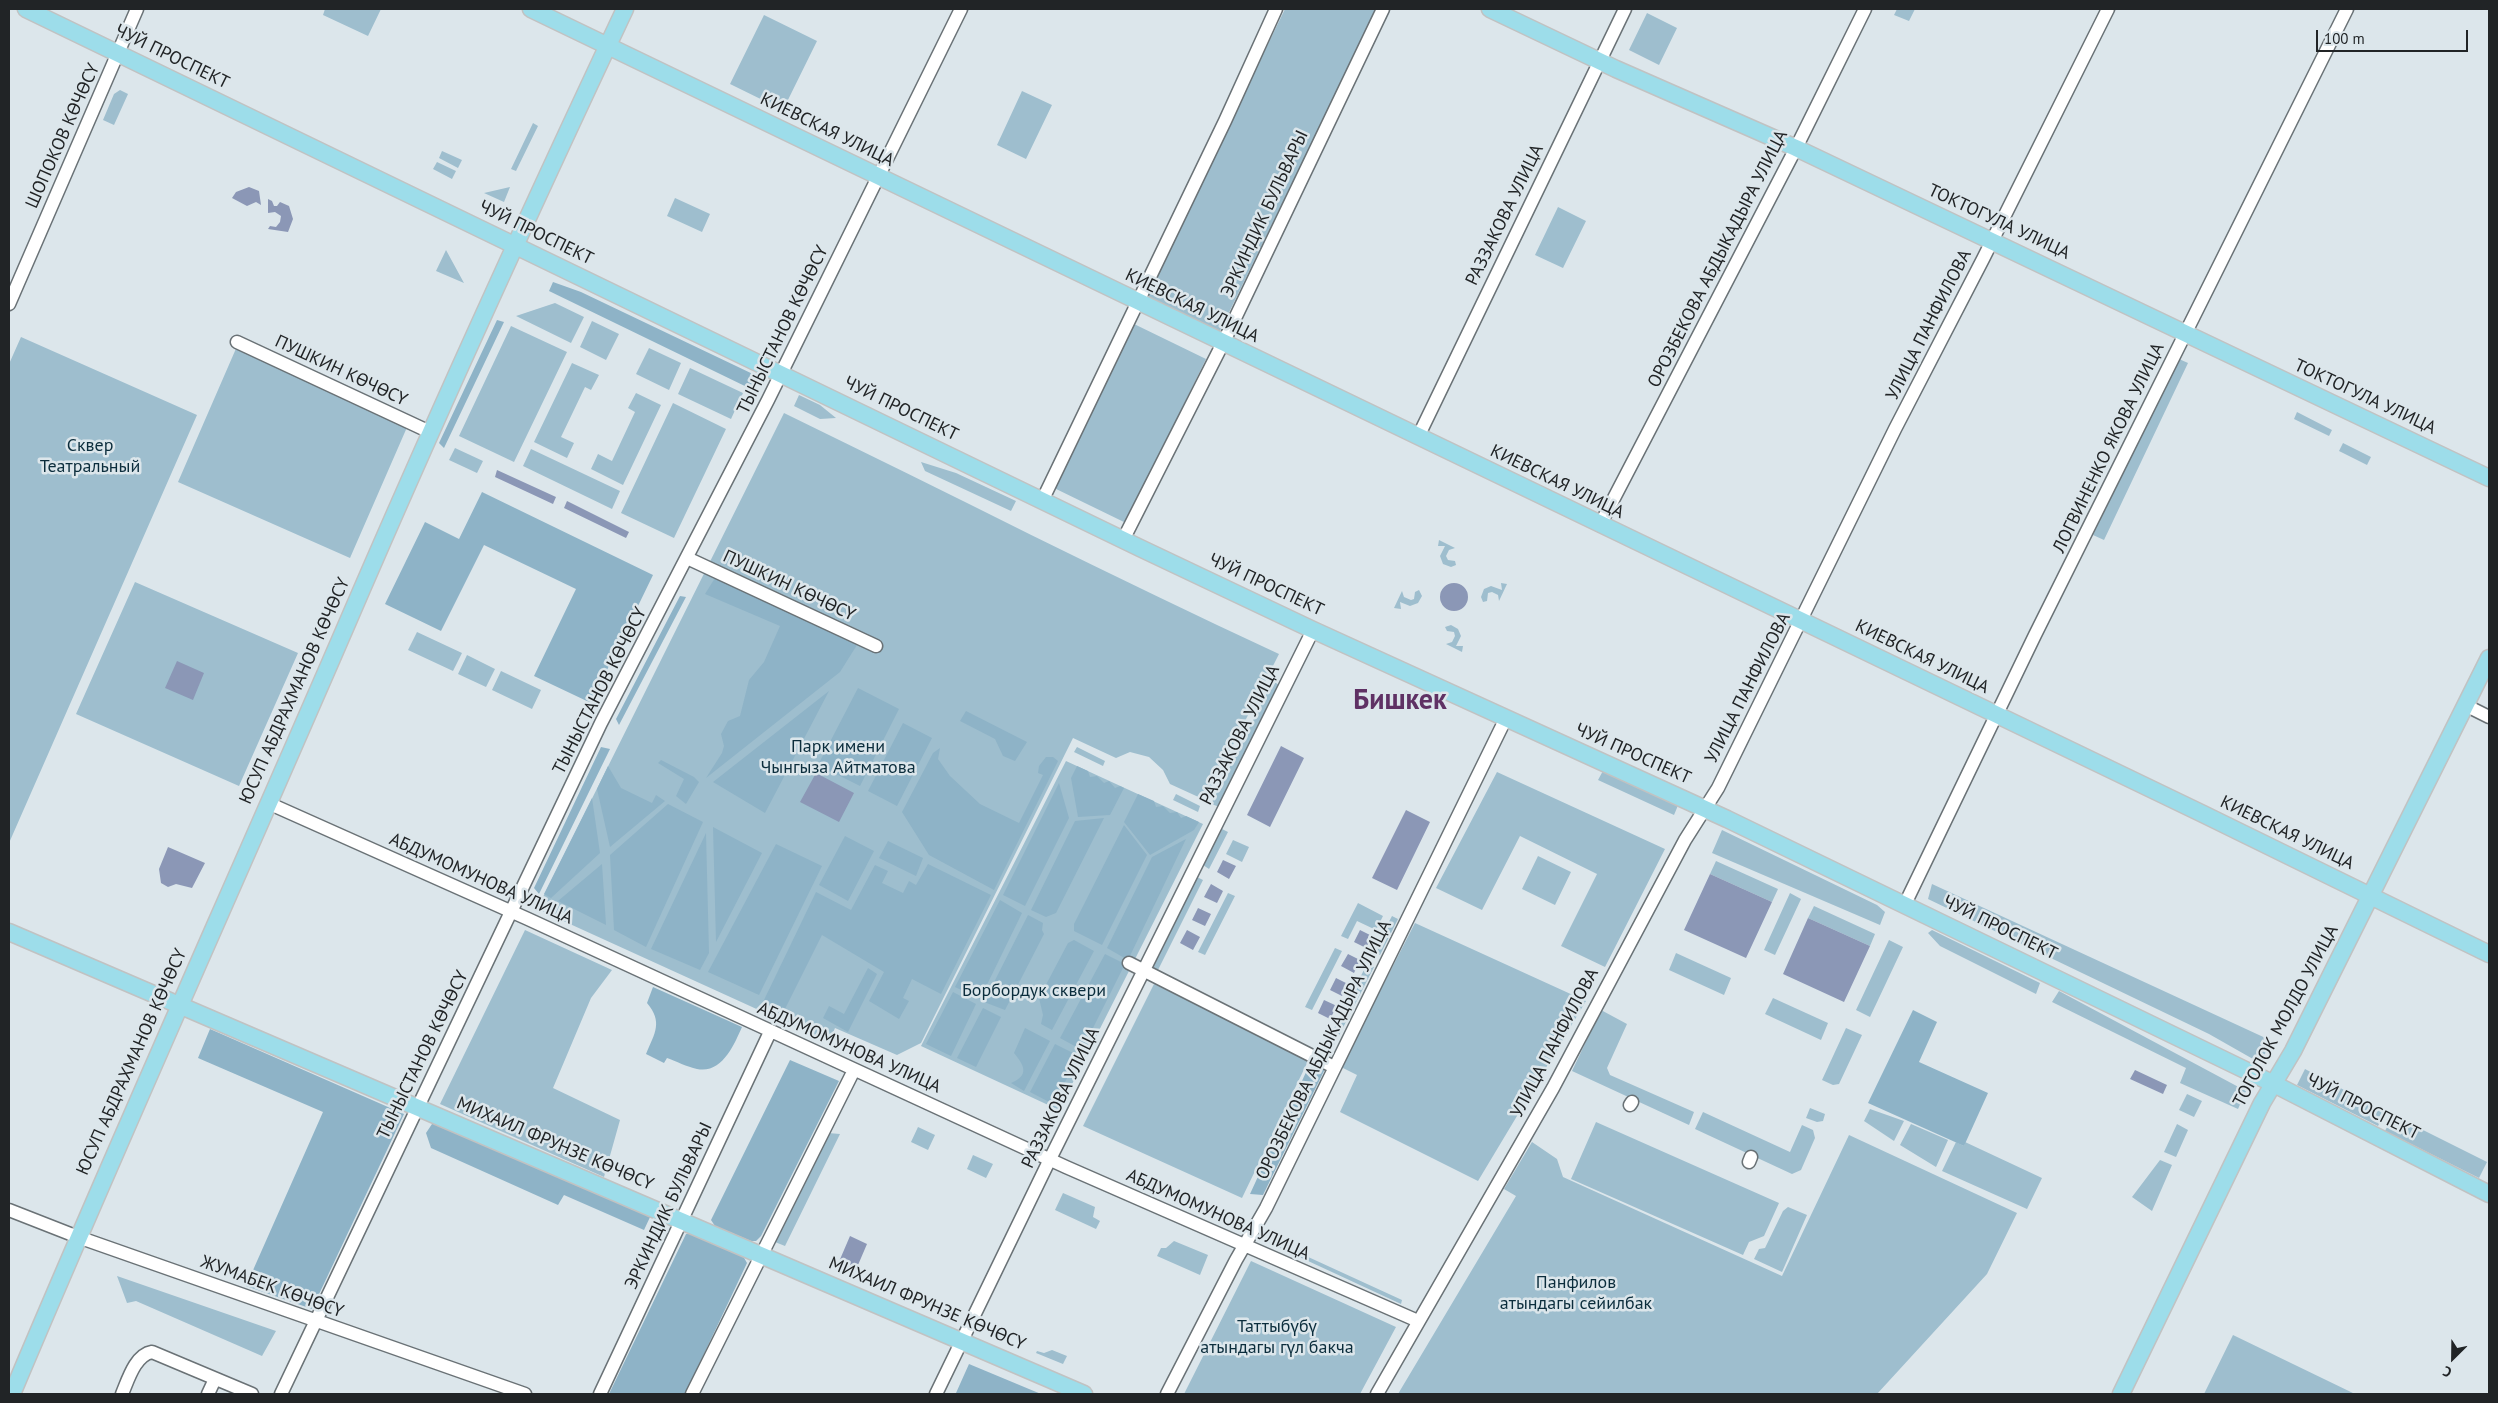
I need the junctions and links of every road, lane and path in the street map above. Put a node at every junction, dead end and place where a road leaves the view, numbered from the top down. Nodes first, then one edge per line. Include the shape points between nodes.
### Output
1 (26, 9) edge
2 (137, 9) edge
3 (531, 9) edge
4 (625, 9) edge
5 (962, 9) edge
6 (1276, 9) edge
7 (1383, 9) edge
8 (1490, 9) edge
9 (1625, 9) edge
10 (1865, 9) edge
11 (2108, 9) edge
12 (2347, 9) edge
13 (607, 46) junction
14 (118, 53) junction
15 (1599, 61) junction
16 (1796, 148) junction
17 (878, 177) junction
18 (1992, 241) junction
19 (514, 246) junction
20 (1138, 302) junction
21 (9, 304) edge
22 (2185, 333) junction
23 (236, 342) dead end
24 (1223, 343) junction
25 (782, 373) junction
26 (430, 432) junction
27 (1418, 436) junction
28 (2489, 478) edge
29 (1042, 501) junction
30 (1600, 525) junction
31 (1123, 540) junction
32 (687, 558) junction
33 (1801, 621) junction
34 (1313, 630) junction
35 (876, 646) dead end
36 (2489, 658) edge
37 (2465, 706) junction
38 (1996, 715) junction
39 (2489, 717) edge
40 (1506, 718) junction
41 (268, 803) junction
42 (1705, 808) junction
43 (2371, 895) junction
44 (1905, 904) junction
45 (511, 912) junction
46 (9, 932) edge
47 (2489, 954) edge
48 (1130, 963) dead end
49 (1143, 970) junction
50 (180, 1004) junction
51 (770, 1032) junction
52 (1334, 1067) junction
53 (854, 1070) junction
54 (2274, 1084) junction
55 (417, 1106) junction
56 (1050, 1159) junction
57 (2489, 1194) edge
58 (9, 1210) edge
59 (682, 1220) junction
60 (78, 1237) junction
61 (1244, 1245) junction
62 (760, 1254) junction
63 (1418, 1321) junction
64 (317, 1322) junction
65 (962, 1340) junction
66 (215, 1378) junction
67 (12, 1394) edge
68 (122, 1394) edge
69 (208, 1394) edge
70 (252, 1394) edge
71 (281, 1394) edge
72 (525, 1394) edge
73 (600, 1394) edge
74 (692, 1394) edge
75 (936, 1394) edge
76 (1084, 1394) edge
77 (1167, 1394) edge
78 (1377, 1394) edge
79 (2121, 1394) edge

1 - 14 main road, ЧУЙ ПРОСПЕКТ
2 - 14 street, ШОПОКОВ КӨЧӨСҮ
3 - 13 main road, КИЕВСКАЯ УЛИЦА
4 - 13 main road, ЮСУП АБДРАХМАНОВ КӨЧӨСҮ
5 - 17 street, ТЫНЫСТАНОВ КӨЧӨСҮ
6 - 20 street
7 - 24 street, ЭРКИНДИК БУЛЬВАРЫ
8 - 15 main road, ТОКТОГУЛА УЛИЦА
9 - 15 street, РАЗЗАКОВА УЛИЦА
10 - 16 street, ОРОЗБЕКОВА АБДЫКАДЫРА УЛИЦА
11 - 18 street, УЛИЦА ПАНФИЛОВА
12 - 22 street, ЛОГВИНЕНКО ЯКОВА УЛИЦА
13 - 17 main road, КИЕВСКАЯ УЛИЦА
13 - 19 main road, ЮСУП АБДРАХМАНОВ КӨЧӨСҮ
14 - 19 main road, ЧУЙ ПРОСПЕКТ
14 - 21 street, ШОПОКОВ КӨЧӨСҮ
15 - 16 main road, ТОКТОГУЛА УЛИЦА
15 - 27 street, РАЗЗАКОВА УЛИЦА
16 - 18 main road, ТОКТОГУЛА УЛИЦА
16 - 30 street, ОРОЗБЕКОВА АБДЫКАДЫРА УЛИЦА
17 - 20 main road, КИЕВСКАЯ УЛИЦА
17 - 25 street, ТЫНЫСТАНОВ КӨЧӨСҮ
18 - 22 main road, ТОКТОГУЛА УЛИЦА
18 - 33 street, УЛИЦА ПАНФИЛОВА
19 - 25 main road, ЧУЙ ПРОСПЕКТ
19 - 26 main road, ЮСУП АБДРАХМАНОВ КӨЧӨСҮ
20 - 24 main road, КИЕВСКАЯ УЛИЦА
20 - 29 street
22 - 28 main road, ТОКТОГУЛА УЛИЦА
22 - 38 street, ЛОГВИНЕНКО ЯКОВА УЛИЦА
23 - 26 street, ПУШКИН КӨЧӨСҮ
24 - 27 main road, КИЕВСКАЯ УЛИЦА
24 - 31 street, ЭРКИНДИК БУЛЬВАРЫ
25 - 29 main road, ЧУЙ ПРОСПЕКТ
25 - 32 street, ТЫНЫСТАНОВ КӨЧӨСҮ
26 - 41 main road, ЮСУП АБДРАХМАНОВ КӨЧӨСҮ
27 - 30 main road, КИЕВСКАЯ УЛИЦА
29 - 31 main road, ЧУЙ ПРОСПЕКТ
30 - 33 main road, КИЕВСКАЯ УЛИЦА
31 - 34 main road, ЧУЙ ПРОСПЕКТ
32 - 35 street, ПУШКИН КӨЧӨСҮ
32 - 45 street, ТЫНЫСТАНОВ КӨЧӨСҮ via 602,723
33 - 38 main road, КИЕВСКАЯ УЛИЦА
33 - 42 street, УЛИЦА ПАНФИЛОВА
34 - 40 main road, ЧУЙ ПРОСПЕКТ
34 - 49 street, РАЗЗАКОВА УЛИЦА
36 - 37 main road, ТОГОЛОК МОЛДО УЛИЦА
37 - 39 street
37 - 43 main road, ТОГОЛОК МОЛДО УЛИЦА
38 - 43 main road, КИЕВСКАЯ УЛИЦА
38 - 44 street, ЛОГВИНЕНКО ЯКОВА УЛИЦА
40 - 42 main road, ЧУЙ ПРОСПЕКТ
40 - 52 street, ОРОЗБЕКОВА АБДЫКАДЫРА УЛИЦА
41 - 45 street, АБДУМОМУНОВА УЛИЦА
41 - 50 main road, ЮСУП АБДРАХМАНОВ КӨЧӨСҮ
42 - 44 main road, ЧУЙ ПРОСПЕКТ
42 - 63 street, УЛИЦА ПАНФИЛОВА via 1553,1088
43 - 47 main road, КИЕВСКАЯ УЛИЦА
43 - 54 main road, ТОГОЛОК МОЛДО УЛИЦА
44 - 54 main road, ЧУЙ ПРОСПЕКТ
45 - 51 street, АБДУМОМУНОВА УЛИЦА
45 - 55 street, ТЫНЫСТАНОВ КӨЧӨСҮ
46 - 50 main road, МИХАИЛ ФРУНЗЕ КӨЧӨСҮ
48 - 49 street
49 - 52 street
49 - 56 street, РАЗЗАКОВА УЛИЦА
50 - 55 main road, МИХАИЛ ФРУНЗЕ КӨЧӨСҮ
50 - 60 main road, ЮСУП АБДРАХМАНОВ КӨЧӨСҮ
51 - 53 street, АБДУМОМУНОВА УЛИЦА
51 - 59 street, ЭРКИНДИК БУЛЬВАРЫ
52 - 61 street, ОРОЗБЕКОВА АБДЫКАДЫРА УЛИЦА via 1266,1208
53 - 56 street, АБДУМОМУНОВА УЛИЦА
53 - 62 street
54 - 57 main road, ЧУЙ ПРОСПЕКТ
54 - 79 main road, ТОГОЛОК МОЛДО УЛИЦА
55 - 59 main road, МИХАИЛ ФРУНЗЕ КӨЧӨСҮ
55 - 64 street, ТЫНЫСТАНОВ КӨЧӨСҮ
56 - 61 street, АБДУМОМУНОВА УЛИЦА
56 - 65 street, РАЗЗАКОВА УЛИЦА
58 - 60 street, ЖУМАБЕК КӨЧӨСҮ
59 - 62 main road, МИХАИЛ ФРУНЗЕ КӨЧӨСҮ
59 - 73 street, ЭРКИНДИК БУЛЬВАРЫ
60 - 64 street, ЖУМАБЕК КӨЧӨСҮ
60 - 67 main road, ЮСУП АБДРАХМАНОВ КӨЧӨСҮ
61 - 63 street, АБДУМОМУНОВА УЛИЦА
61 - 77 street, ОРОЗБЕКОВА АБДЫКАДЫРА УЛИЦА
62 - 65 main road, МИХАИЛ ФРУНЗЕ КӨЧӨСҮ
62 - 74 street
63 - 78 street, УЛИЦА ПАНФИЛОВА
64 - 71 street, ТЫНЫСТАНОВ КӨЧӨСҮ
64 - 72 street, ЖУМАБЕК КӨЧӨСҮ
65 - 75 street, РАЗЗАКОВА УЛИЦА
65 - 76 main road, МИХАИЛ ФРУНЗЕ КӨЧӨСҮ
66 - 68 street via 152,1352 143,1355 136,1363
66 - 69 street
66 - 70 street

